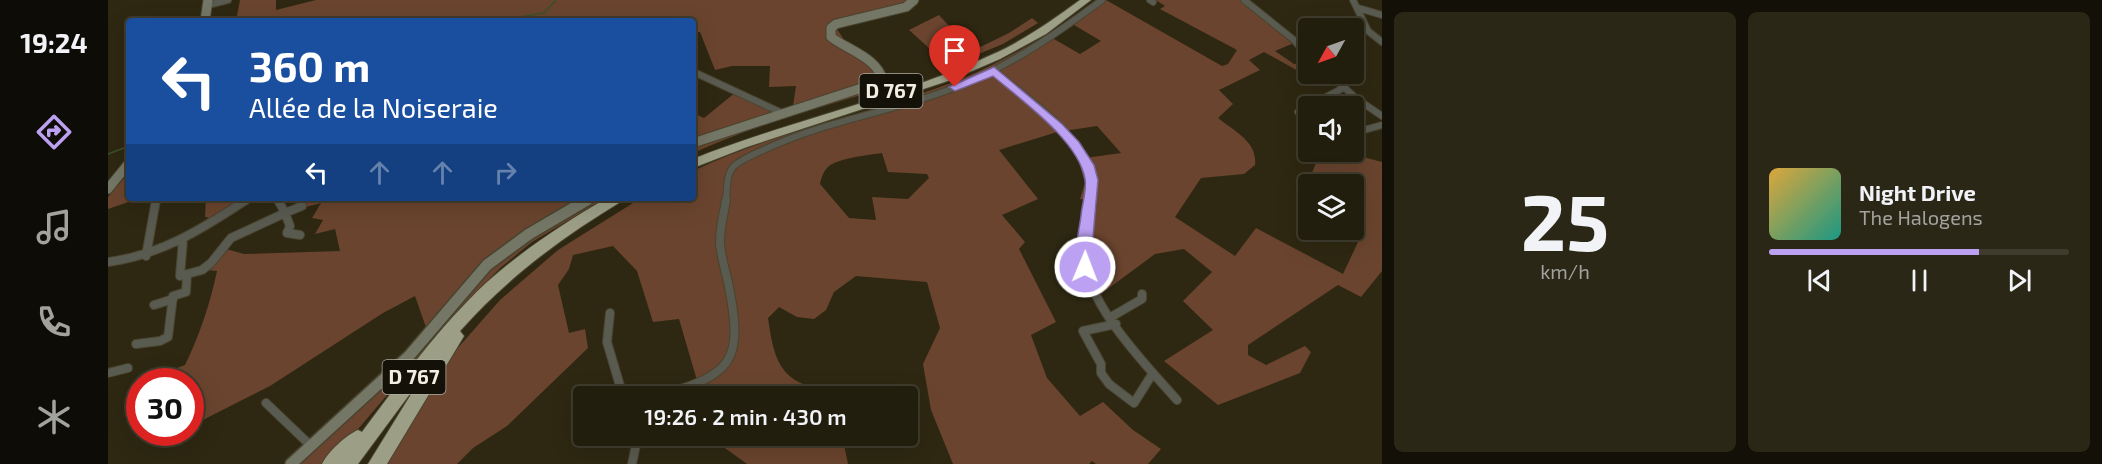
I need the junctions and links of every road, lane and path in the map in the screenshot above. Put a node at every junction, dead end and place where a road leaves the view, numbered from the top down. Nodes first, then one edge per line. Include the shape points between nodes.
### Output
1 (228, 0) edge
2 (914, 0) edge
3 (1078, 0) edge
4 (1086, 0) edge
5 (1102, 0) edge
6 (1244, 0) edge
7 (1353, 0) edge
8 (208, 2) edge
9 (1358, 8) junction
10 (1382, 15) edge
11 (205, 18) edge
12 (1382, 42) edge
13 (1298, 45) edge
14 (994, 71) junction
15 (698, 74) dead end
16 (1341, 84) edge
17 (1345, 87) junction
18 (1329, 96) edge
19 (782, 113) junction
20 (1382, 116) edge
21 (1382, 124) edge
22 (1364, 130) edge
23 (696, 142) edge
24 (696, 157) edge
25 (696, 163) edge
26 (126, 167) edge
27 (108, 189) edge
28 (155, 201) edge
29 (244, 201) edge
30 (279, 201) edge
31 (584, 201) edge
32 (612, 201) edge
33 (623, 201) edge
34 (302, 206) dead end
35 (285, 213) junction
36 (300, 235) dead end
37 (183, 240) junction
38 (146, 256) junction
39 (108, 262) edge
40 (187, 274) junction
41 (1142, 294) dead end
42 (173, 299) junction
43 (154, 304) dead end
44 (610, 313) dead end
45 (1113, 321) junction
46 (456, 336) junction
47 (136, 344) dead end
48 (126, 368) edge
49 (108, 373) edge
50 (1153, 373) junction
51 (620, 386) edge
52 (694, 386) edge
53 (1177, 400) dead end
54 (266, 403) dead end
55 (385, 415) junction
56 (311, 446) junction
57 (636, 446) edge
58 (291, 464) edge
59 (331, 464) edge
60 (348, 464) edge
61 (359, 464) edge
62 (377, 464) edge
63 (632, 464) edge

1 - 8 street
2 - 19 street, D 767 via 906,7 831,28 831,37 872,65 883,81
3 - 24 highway, D 767 via 1035,31 963,67 763,130
4 - 25 highway, D 767 via 1041,34 972,68 762,136
5 - 14 street via 1033,50
6 - 13 street
7 - 9 street
8 - 11 street
9 - 10 street
9 - 12 street via 1368,31
14 - 45 street via 1063,131 1087,165 1092,191 1083,249 1085,267
14 - 52 street via 911,102 806,132 732,168 720,242 736,332 726,365 716,377
15 - 19 street
16 - 17 street
17 - 18 street
17 - 20 street
19 - 23 street, D 767
21 - 22 street
26 - 27 street
28 - 38 street
29 - 37 street
30 - 35 street
31 - 56 street, D 767 via 502,251 409,356
32 - 55 highway, D 767 via 538,248 491,288 450,331
33 - 46 highway, D 767 via 530,263 495,293
34 - 35 street
35 - 36 street via 290,226 287,233
35 - 40 street via 231,238 211,263
37 - 38 street
37 - 40 street via 180,276
38 - 39 street
40 - 42 street via 186,292
41 - 45 street
42 - 43 street
42 - 47 street via 168,337
44 - 51 street via 607,342
45 - 50 street
45 - 50 street via 1083,331 1109,384 1134,403
46 - 61 highway, D 767
46 - 62 highway
48 - 49 street
50 - 53 street
54 - 56 street
55 - 59 highway via 369,425
55 - 60 highway, D 767
56 - 58 street, D 767
57 - 63 street

